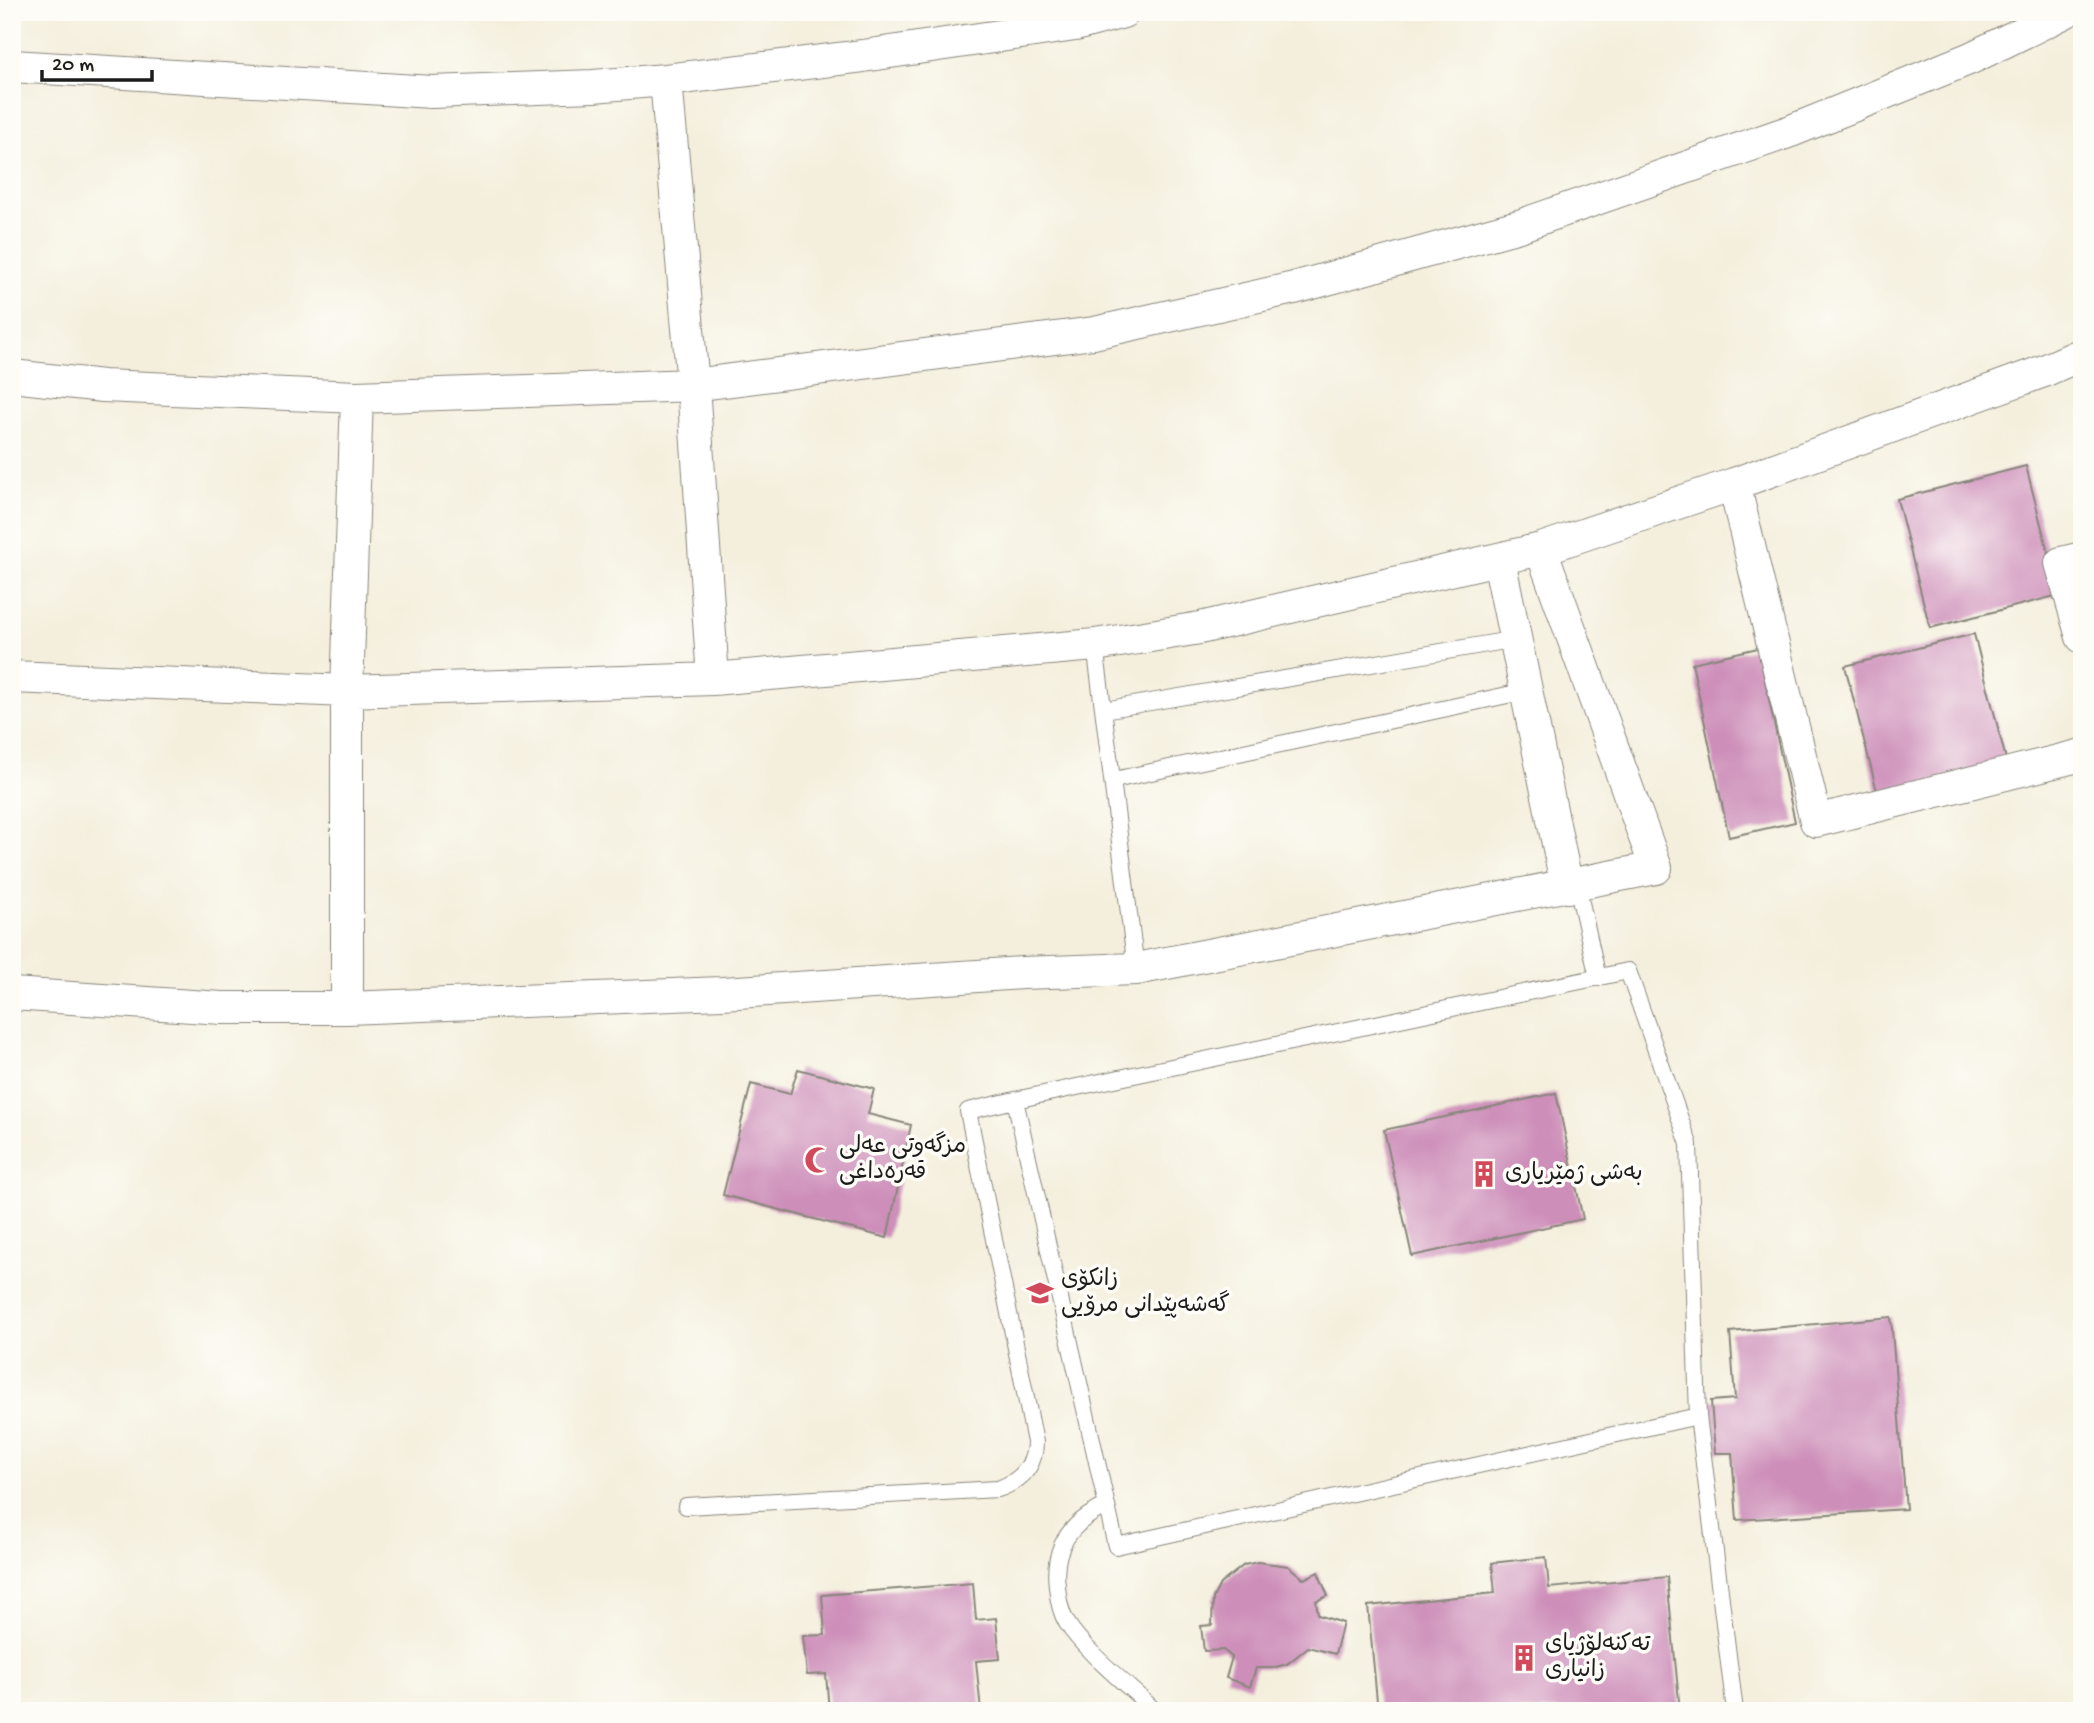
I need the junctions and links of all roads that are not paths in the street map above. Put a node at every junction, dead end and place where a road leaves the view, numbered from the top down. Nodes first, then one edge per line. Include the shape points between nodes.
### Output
1 (1123, 12) edge
2 (2065, 12) edge
3 (1074, 19) edge
4 (12, 66) edge
5 (666, 80) junction
6 (2082, 354) edge
7 (12, 376) edge
8 (693, 385) junction
9 (357, 397) junction
10 (1734, 484) junction
11 (1541, 549) junction
12 (2082, 558) edge
13 (1499, 560) junction
14 (2082, 637) edge
15 (1516, 639) junction
16 (1095, 645) junction
17 (12, 677) edge
18 (713, 678) junction
19 (348, 691) junction
20 (1526, 691) junction
21 (1104, 710) junction
22 (2082, 755) edge
23 (1114, 780) junction
24 (1572, 886) junction
25 (1136, 970) junction
26 (1598, 978) junction
27 (12, 994) edge
28 (347, 1008) junction
29 (1015, 1100) junction
30 (1698, 1416) junction
31 (686, 1506) dead end
32 (1105, 1507) junction
33 (1155, 1711) edge
34 (1735, 1711) edge

1 - 3 street
2 - 8 street via 1971,58 1791,131 1520,226 1294,288 1094,333
3 - 5 street via 863,57
4 - 5 street via 432,92
5 - 8 street
6 - 10 street
7 - 9 street via 103,386
8 - 9 street
8 - 18 street
9 - 19 street
10 - 11 street
10 - 22 street via 1816,821
11 - 13 street
11 - 24 street via 1656,868
12 - 14 street via 2061,563
13 - 15 street
13 - 16 street via 1200,628
15 - 20 street
15 - 21 lane
16 - 18 street
16 - 21 lane
17 - 19 street
18 - 19 street
19 - 28 street
20 - 23 lane
20 - 24 street
21 - 23 lane
23 - 25 lane
24 - 25 street
24 - 26 lane
25 - 28 street
26 - 29 lane
26 - 30 lane via 1628,971 1689,1144
27 - 28 street via 222,1008
29 - 31 lane via 968,1111 1035,1442 1027,1470 998,1489
29 - 32 lane
30 - 32 lane via 1116,1546
30 - 34 lane
32 - 33 lane via 1084,1516 1062,1543 1056,1579 1062,1613 1075,1633

